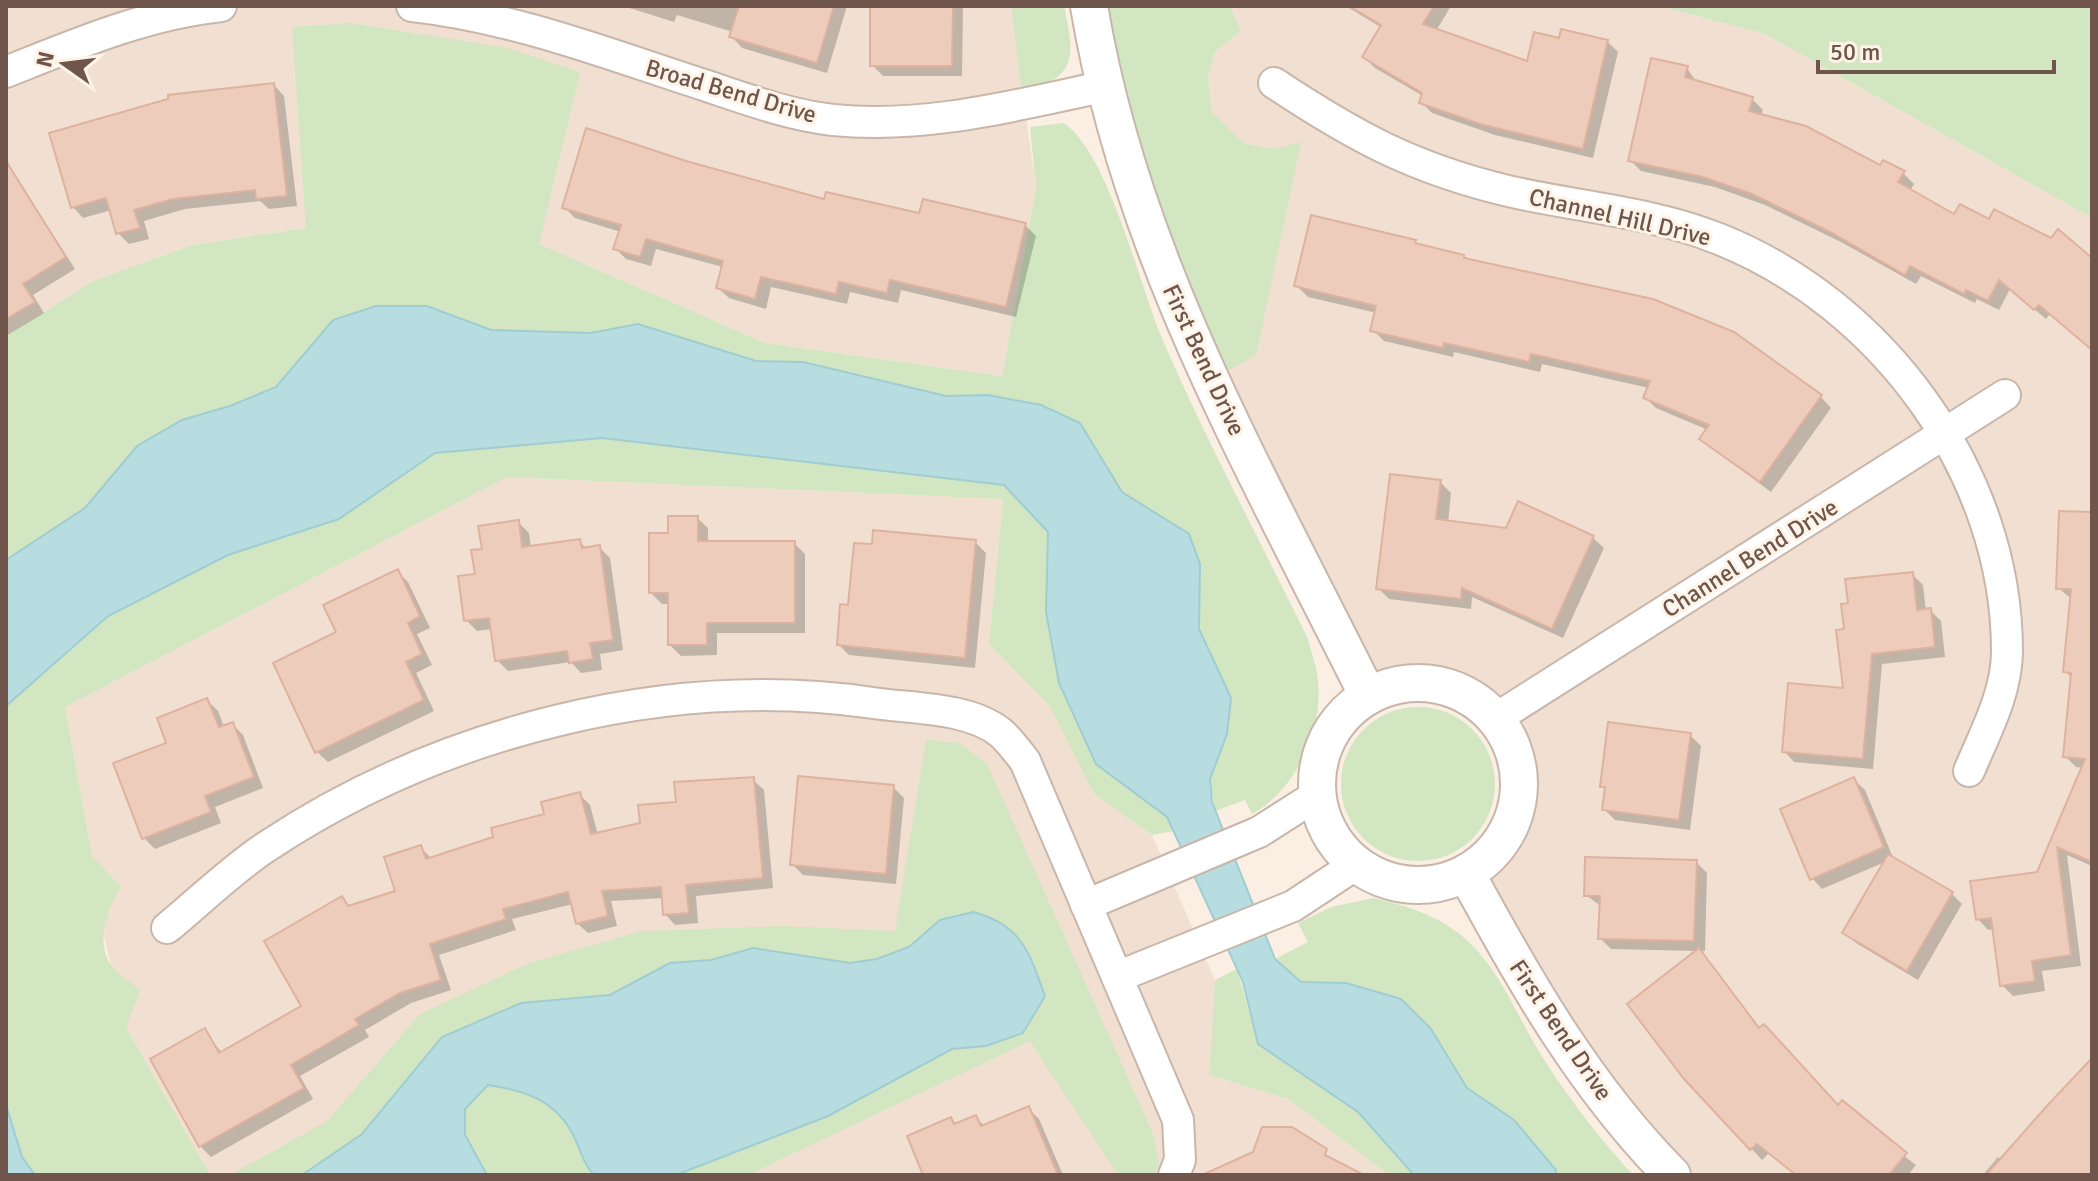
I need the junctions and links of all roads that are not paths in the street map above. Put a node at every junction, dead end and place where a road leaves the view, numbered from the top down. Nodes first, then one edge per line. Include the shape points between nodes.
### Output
1 (221, 6) edge
2 (412, 6) edge
3 (1089, 6) edge
4 (6, 72) edge
5 (1274, 83) dead end
6 (1102, 87) junction
7 (2005, 395) dead end
8 (1946, 433) junction
9 (1368, 696) junction
10 (1495, 719) junction
11 (1969, 771) dead end
12 (1317, 795) junction
13 (1355, 865) junction
14 (1466, 873) junction
15 (1086, 905) junction
16 (167, 928) dead end
17 (1117, 977) junction
18 (1174, 1175) edge
19 (1672, 1175) edge

1 - 4 street via 189,9 103,34
2 - 6 street, Broad Bend Drive via 508,22 770,106 829,119 894,124 957,118
3 - 6 street, First Bend Drive
5 - 8 street, Channel Hill Drive via 1348,132 1398,157 1507,191 1719,238 1794,276 1859,330
6 - 9 street, First Bend Drive via 1143,221 1186,329
7 - 8 street, Channel Bend Drive
8 - 10 street, Channel Bend Drive
8 - 11 street, Channel Hill Drive via 1985,523 2001,588 2007,653 1999,700
9 - 10 street via 1424,683 1465,694
9 - 12 street via 1328,737 1318,765
10 - 14 street via 1516,763 1515,812 1496,849
12 - 13 street via 1330,833
12 - 15 street via 1259,832
13 - 14 street via 1409,886 1439,884
13 - 17 street via 1293,906
14 - 19 street, First Bend Drive via 1576,1061
15 - 16 street via 1025,761 1001,733 971,717 829,697 727,697 603,711 475,742 355,794 264,848
15 - 17 street
17 - 18 street via 1178,1120 1180,1160

